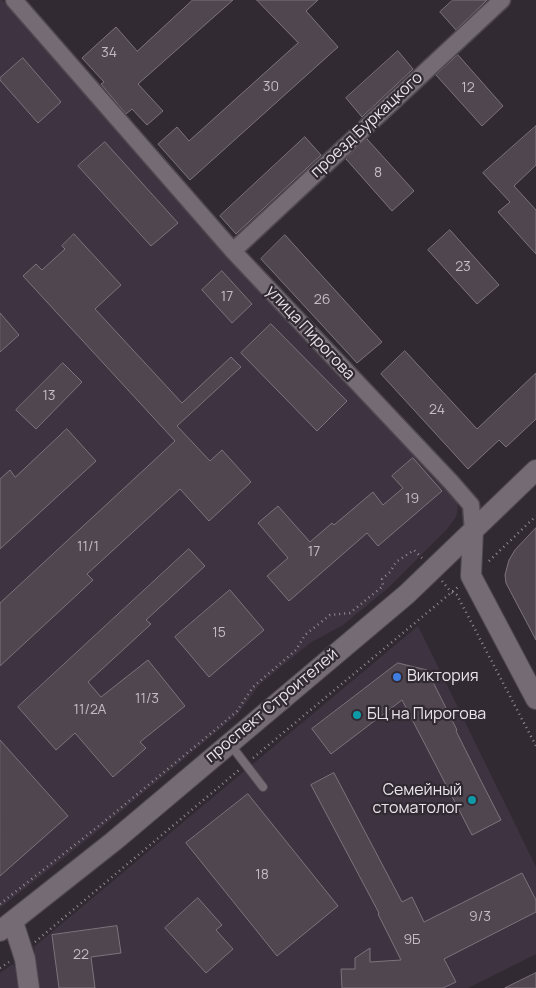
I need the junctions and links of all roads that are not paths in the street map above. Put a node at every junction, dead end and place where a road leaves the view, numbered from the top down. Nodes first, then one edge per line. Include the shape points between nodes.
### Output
1 (14, 0) edge
2 (502, 0) edge
3 (233, 251) junction
4 (536, 470) edge
5 (473, 530) junction
6 (536, 699) edge
7 (229, 742) junction
8 (263, 787) dead end
9 (6, 927) edge
10 (29, 988) edge

1 - 3 street, улица Пирогова
2 - 3 street, проезд Буркацкого
3 - 5 street, улица Пирогова via 471,505
4 - 5 street, проспект Строителей
5 - 6 street, улица Пирогова via 471,576
5 - 7 street, проспект Строителей via 407,594
7 - 8 lane
7 - 9 street, проспект Строителей via 114,841
9 - 10 street via 23,952

